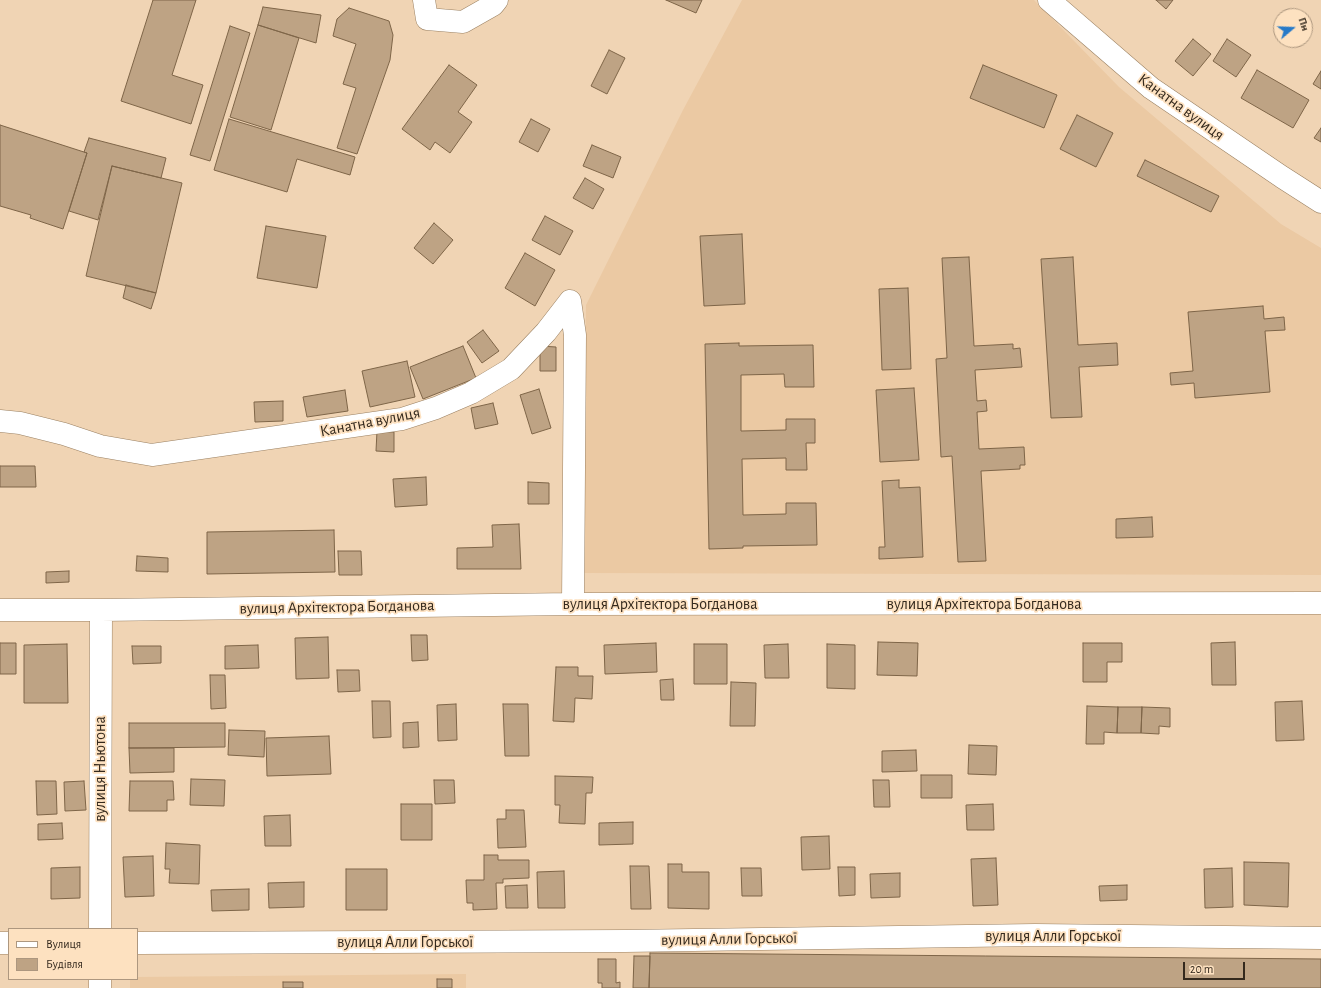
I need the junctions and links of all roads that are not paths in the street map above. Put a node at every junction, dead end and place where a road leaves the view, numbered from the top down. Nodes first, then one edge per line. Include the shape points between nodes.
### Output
1 (424, 0) edge
2 (497, 0) edge
3 (1049, 0) edge
4 (1321, 202) edge
5 (0, 421) edge
6 (1321, 603) edge
7 (573, 604) junction
8 (0, 610) edge
9 (101, 610) junction
10 (100, 928) edge
11 (1321, 938) edge
12 (138, 943) edge

1 - 2 street via 427,19 463,22 493,5
3 - 4 street, Канатна вулиця via 1150,88
5 - 7 street, Канатна вулиця via 20,423 100,446 152,455 402,419 471,393 511,369 546,332 570,301 575,335
6 - 7 street, вулиця Архітектора Богданова
7 - 9 street, вулиця Архітектора Богданова
8 - 9 street, вулиця Архітектора Богданова
9 - 10 street, вулиця Ньютона
11 - 12 street, вулиця Алли Горської via 1035,935 625,941

